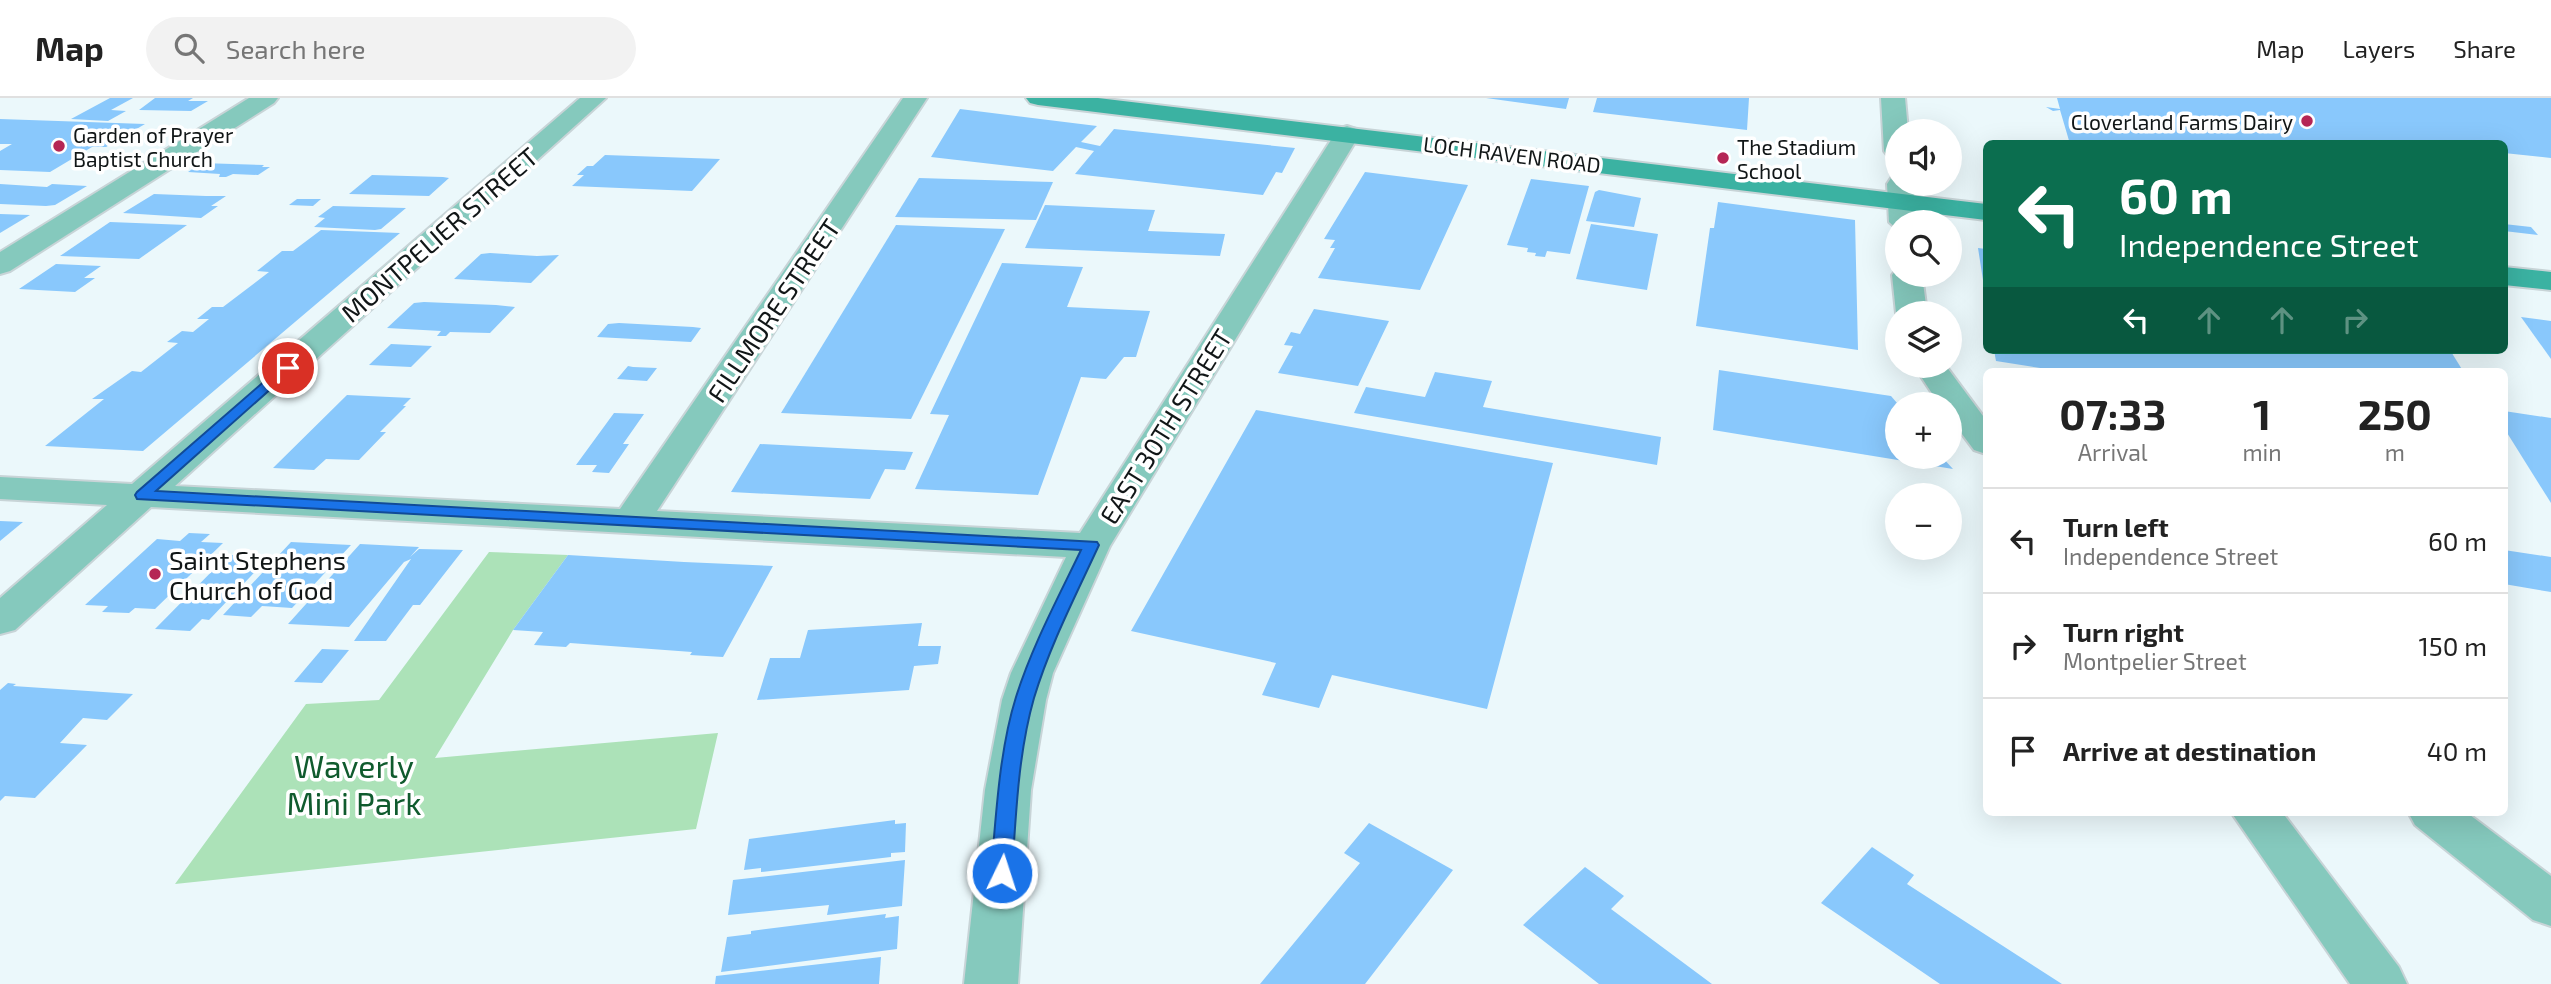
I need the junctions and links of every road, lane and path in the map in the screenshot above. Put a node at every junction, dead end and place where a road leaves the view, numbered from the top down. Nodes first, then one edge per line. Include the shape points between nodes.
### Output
1 (266, 98) edge
2 (594, 98) edge
3 (915, 98) edge
4 (1038, 98) edge
5 (1892, 98) edge
6 (1894, 119) edge
7 (1346, 134) junction
8 (1901, 202) edge
9 (1983, 212) edge
10 (0, 265) edge
11 (2508, 276) edge
12 (2551, 281) edge
13 (1939, 378) edge
14 (1983, 439) edge
15 (0, 488) edge
16 (142, 495) junction
17 (631, 521) junction
18 (1091, 545) junction
19 (0, 620) edge
20 (2258, 816) edge
21 (2437, 816) edge
22 (2551, 905) edge
23 (990, 984) edge
24 (2380, 984) edge

1 - 10 street
2 - 16 street, MONTPELIER STREET
3 - 17 street, FILLMORE STREET
4 - 7 main road, LOCH RAVEN ROAD
5 - 6 street
7 - 8 main road, LOCH RAVEN ROAD
7 - 18 street, EAST 30TH STREET
8 - 9 main road, LOCH RAVEN ROAD
11 - 12 main road
13 - 14 street
15 - 16 street
16 - 17 street
16 - 19 street, MONTPELIER STREET
17 - 18 street
18 - 23 street, EAST 30TH STREET via 1042,649 1024,700 1008,790
20 - 24 street
21 - 22 street

